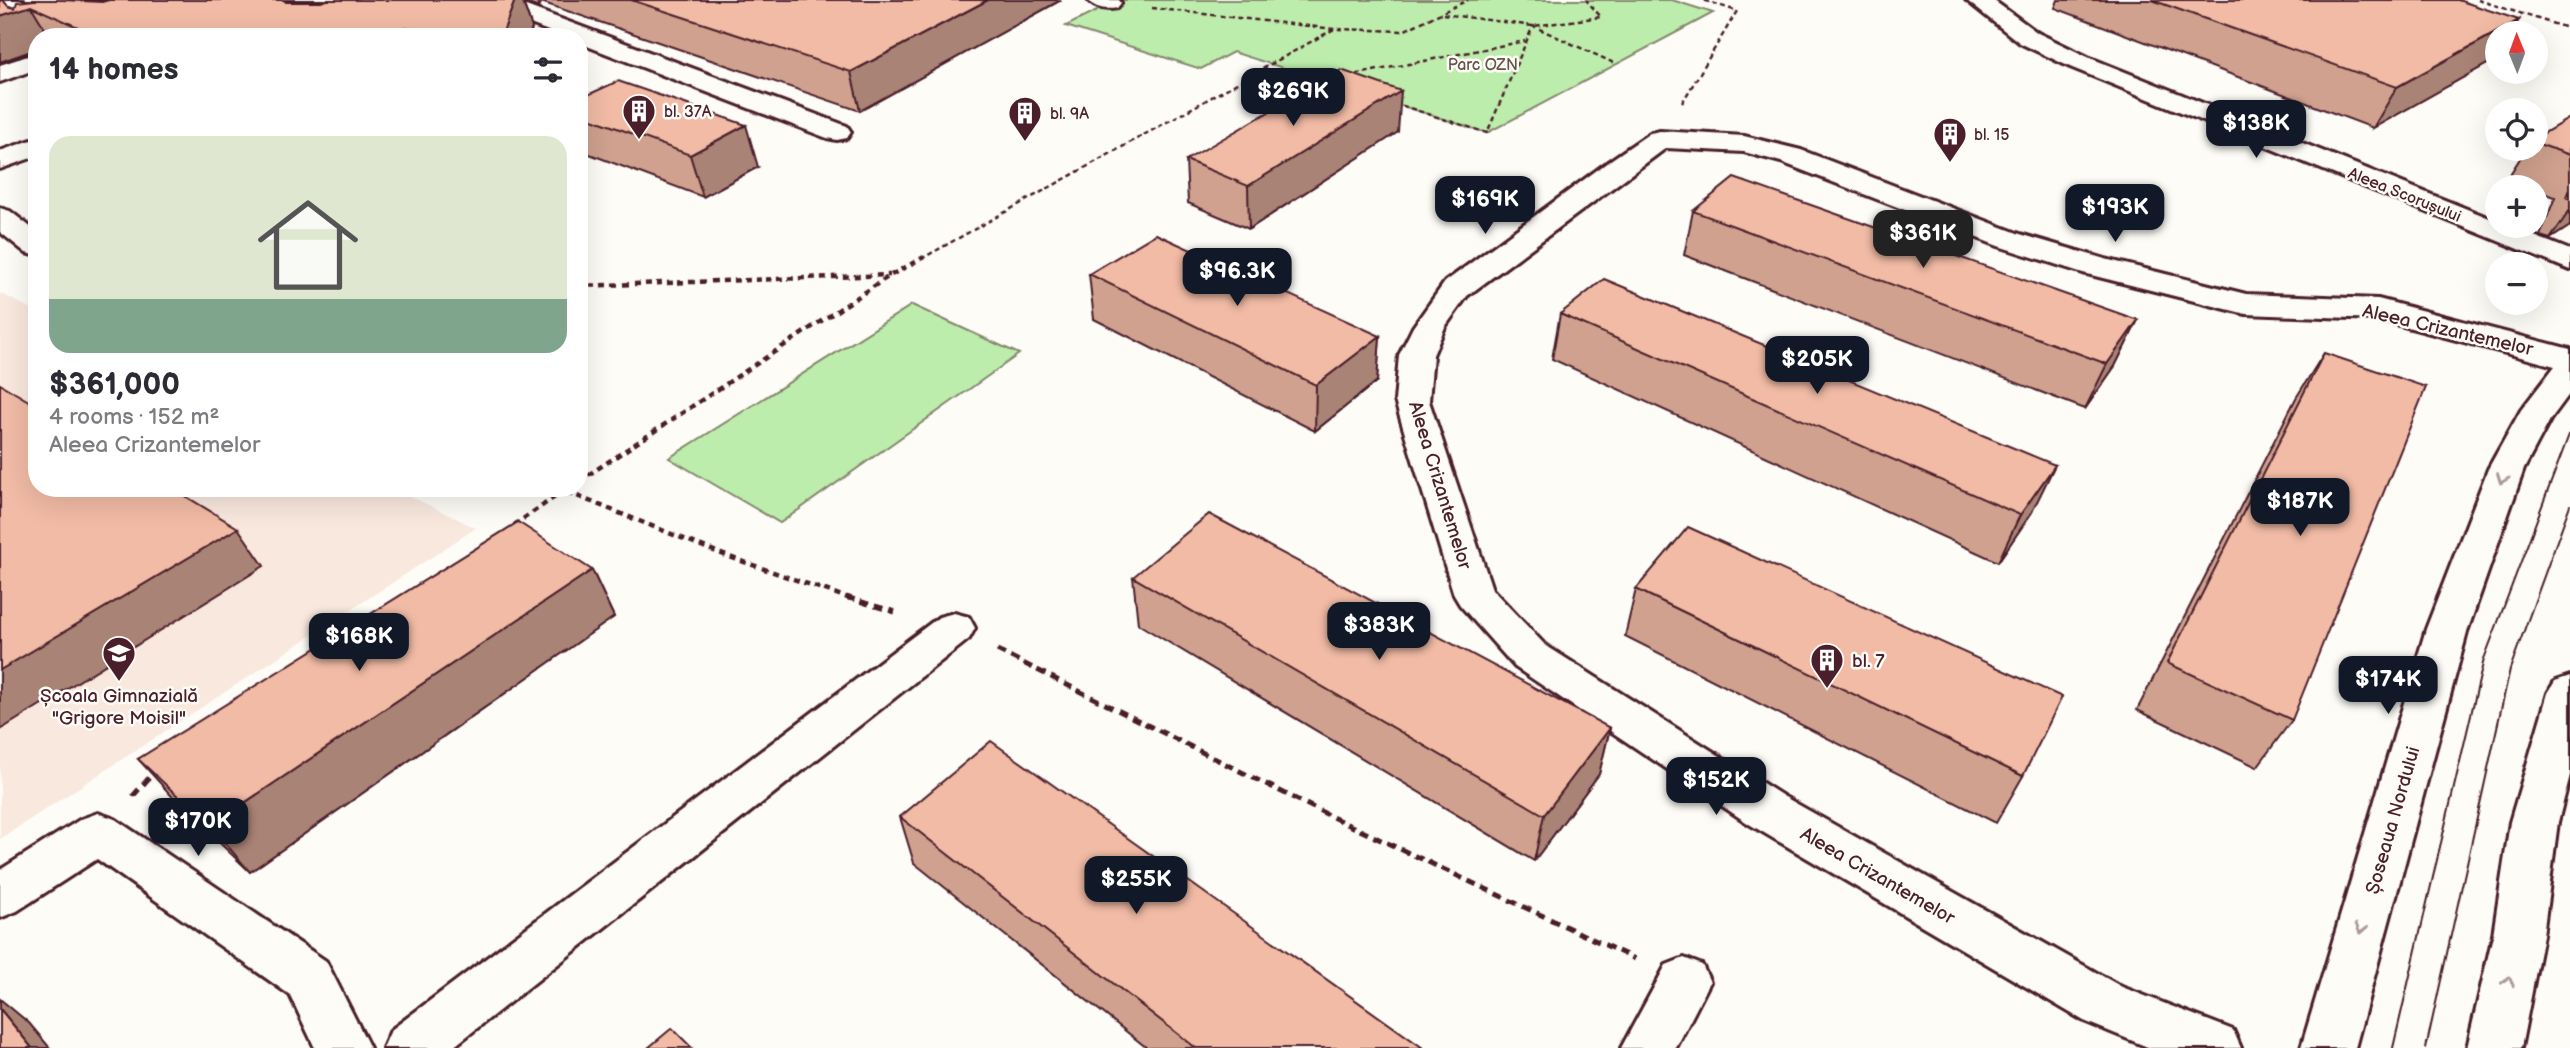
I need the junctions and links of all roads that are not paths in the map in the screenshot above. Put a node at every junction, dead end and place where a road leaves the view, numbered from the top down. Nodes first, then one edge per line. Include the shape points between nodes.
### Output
1 (11, 0) edge
2 (489, 0) edge
3 (1978, 0) edge
4 (34, 28) edge
5 (563, 28) edge
6 (588, 38) edge
7 (28, 63) edge
8 (0, 74) edge
9 (837, 132) dead end
10 (28, 150) edge
11 (0, 161) edge
12 (0, 217) edge
13 (28, 240) edge
14 (2570, 261) edge
15 (2570, 360) edge
16 (2570, 369) edge
17 (954, 628) road end
18 (2570, 693) edge
19 (0, 896) edge
20 (1684, 982) road end
21 (343, 1048) edge
22 (410, 1048) edge
23 (1648, 1048) edge
24 (2214, 1048) edge
25 (2328, 1048) edge
26 (2494, 1048) edge

1 - 4 street
2 - 5 street
3 - 14 street, Aleea Scorușului via 2029,38 2079,62
6 - 9 street
7 - 8 street
10 - 11 street
12 - 13 street
15 - 24 street, Aleea Crizantemelor via 2378,309 2233,301 2008,240 1791,156 1744,144 1660,139 1456,289 1429,327 1416,355 1412,401 1474,595 1530,656 1766,810 2103,1004
16 -> 25 street, Șoseaua Nordului via 2534,418 2506,469 2446,629
17 - 22 street
26 -> 18 street via 2518,934 2534,822
19 - 21 street via 99,832 308,978
20 - 23 street

